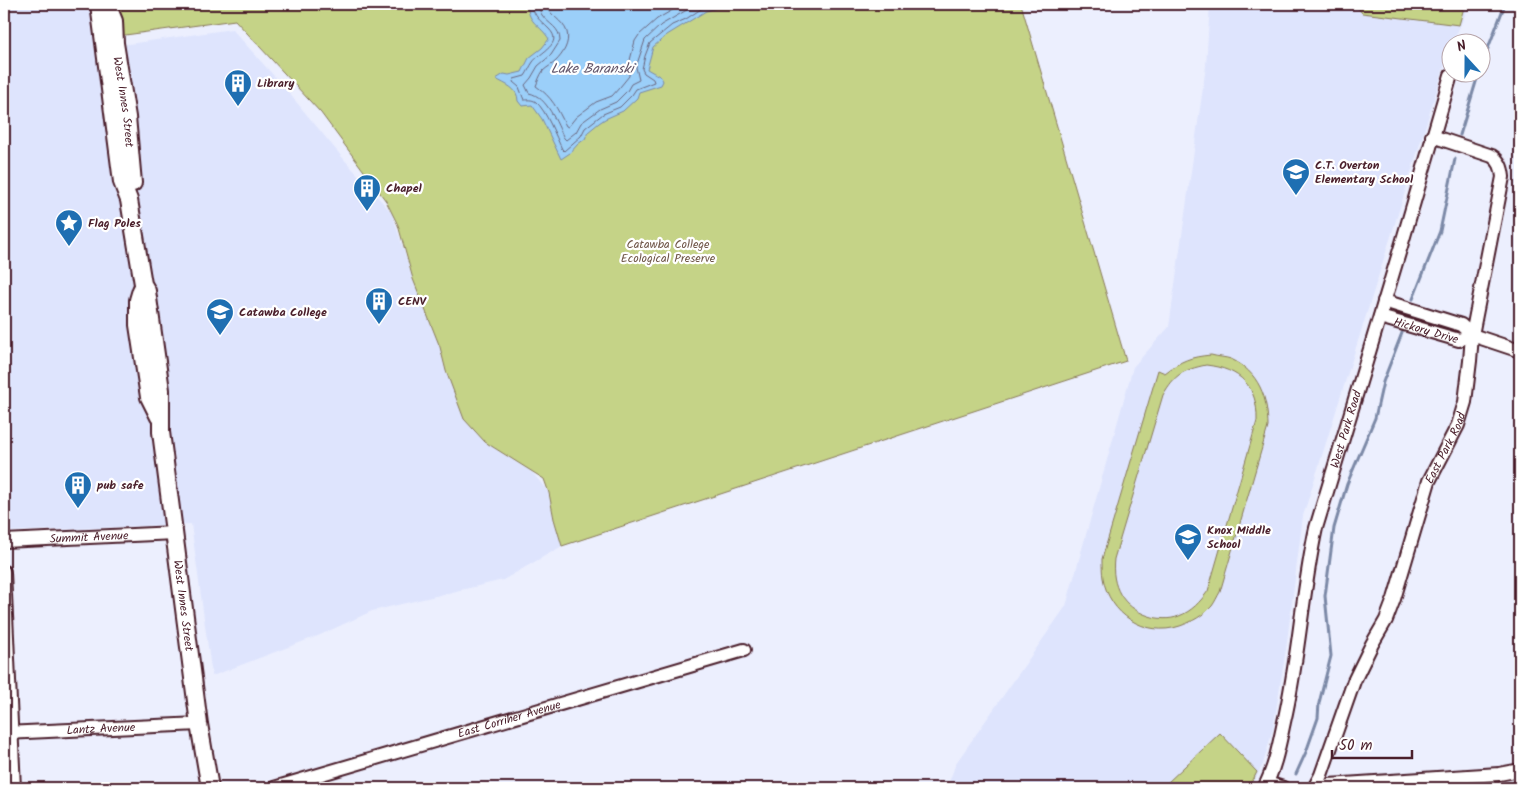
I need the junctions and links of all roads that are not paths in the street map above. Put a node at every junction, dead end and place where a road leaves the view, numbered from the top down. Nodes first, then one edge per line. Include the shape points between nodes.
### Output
1 (99, 4) edge
2 (107, 4) edge
3 (1449, 82) edge
4 (1432, 136) junction
5 (129, 200) junction
6 (1384, 302) junction
7 (1380, 317) junction
8 (1472, 335) junction
9 (1520, 351) edge
10 (175, 533) junction
11 (4, 541) edge
12 (4, 572) edge
13 (744, 650) dead end
14 (200, 724) junction
15 (8, 733) edge
16 (1520, 770) edge
17 (1265, 786) edge
18 (1339, 787) edge
19 (14, 788) edge
20 (210, 788) edge
21 (274, 788) edge
22 (1283, 788) edge
23 (1314, 788) edge
24 (1320, 788) edge

1 - 5 main road, West Innes Street via 122,182
2 - 5 main road, West Innes Street via 114,21 127,117 133,181
3 - 4 street, West Park Road
4 - 6 street, West Park Road
4 - 8 street, East Park Road via 1492,156 1503,171
5 - 10 main road, West Innes Street via 143,284 147,291 161,390 162,440
6 - 7 street, West Park Road
6 - 8 street, Hickory Drive via 1461,325
7 - 8 street, Hickory Drive via 1459,340
7 - 17 street, West Park Road via 1316,528 1290,697 1279,746
8 - 9 street, Hickory Drive
8 - 23 street, East Park Road via 1465,402 1458,425 1429,481 1389,613 1354,681
10 - 11 street, Summit Avenue
10 - 14 main road, West Innes Street
12 - 15 street
13 - 21 street, East Corriher Avenue
14 - 15 street, Lantz Avenue
14 - 20 main road, West Innes Street
15 - 19 street
16 - 18 street
17 - 22 street
18 - 24 street via 1329,785

